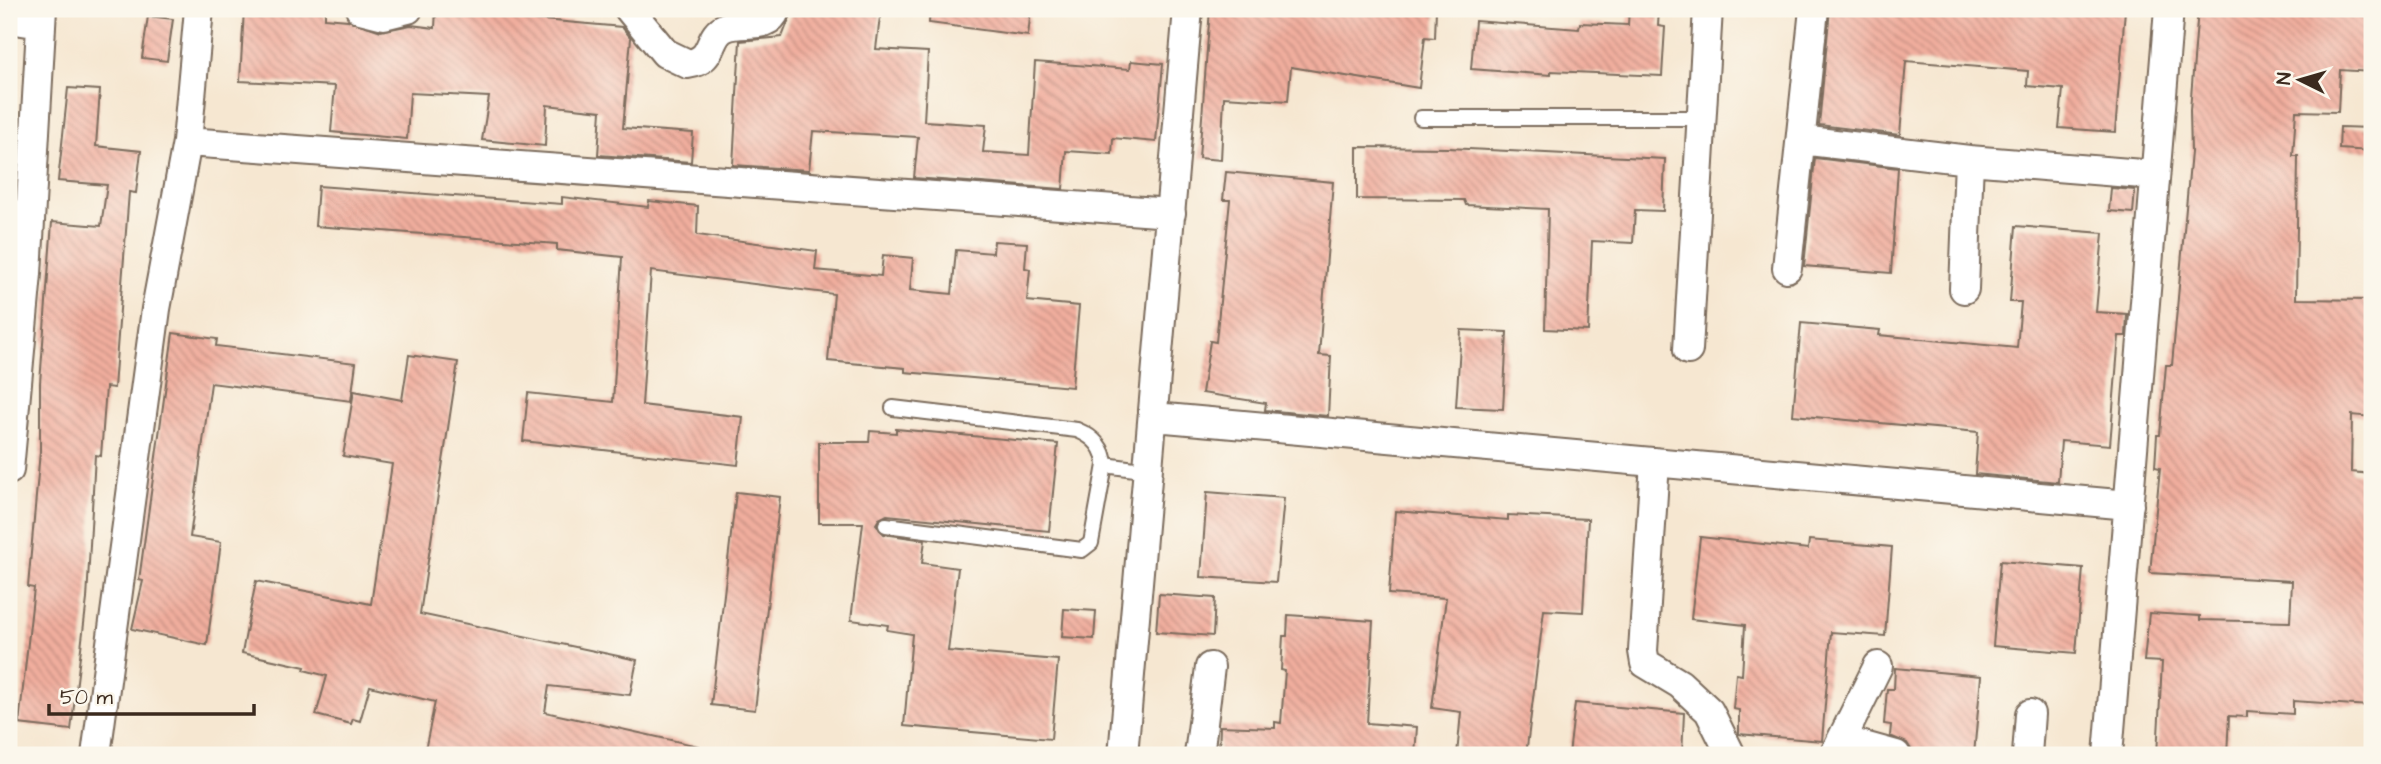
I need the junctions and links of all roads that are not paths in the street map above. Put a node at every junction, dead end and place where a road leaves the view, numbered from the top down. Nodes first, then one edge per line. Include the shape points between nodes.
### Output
1 (199, 9) edge
2 (360, 9) edge
3 (408, 9) edge
4 (629, 9) edge
5 (776, 9) edge
6 (1188, 9) edge
7 (1708, 9) edge
8 (1814, 9) edge
9 (2169, 9) edge
10 (41, 16) edge
11 (9, 19) edge
12 (1421, 118) dead end
13 (1701, 118) junction
14 (1801, 140) junction
15 (187, 142) junction
16 (1969, 160) junction
17 (2155, 175) junction
18 (1171, 213) junction
19 (1787, 268) dead end
20 (1964, 289) dead end
21 (1688, 350) dead end
22 (893, 408) dead end
23 (1155, 417) junction
24 (1655, 462) junction
25 (1105, 465) junction
26 (9, 470) edge
27 (1150, 471) junction
28 (2129, 505) junction
29 (886, 526) dead end
30 (1878, 666) dead end
31 (1210, 667) dead end
32 (2030, 714) dead end
33 (1838, 748) edge
34 (96, 755) edge
35 (1124, 755) edge
36 (1199, 755) edge
37 (1731, 755) edge
38 (1896, 755) edge
39 (2027, 755) edge
40 (2108, 755) edge

1 - 15 street
2 - 3 street via 384,15
4 - 5 street via 665,53 688,64 705,58 722,29 765,22
6 - 18 street
7 - 13 street
8 - 14 street
9 - 17 street
10 - 11 street
10 - 26 street via 27,274
12 - 13 lane
13 - 21 street
14 - 16 street
14 - 19 street
15 - 18 street
15 - 34 street via 156,309
16 - 17 street
16 - 20 street
17 - 28 street
18 - 23 street
22 - 25 lane via 1077,430 1098,444 1105,453
23 - 24 street
23 - 27 street
24 - 28 street
24 - 37 street via 1645,663 1681,684 1709,712
25 - 27 lane
25 - 29 lane via 1091,543 1082,550
27 - 35 street
28 - 40 street
30 - 33 street
31 - 36 street
32 - 39 street
33 - 38 street

